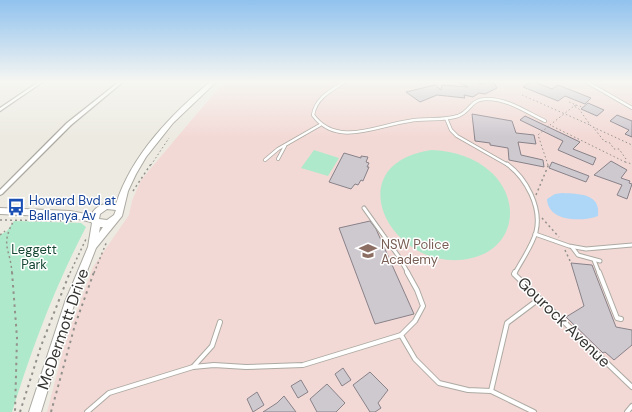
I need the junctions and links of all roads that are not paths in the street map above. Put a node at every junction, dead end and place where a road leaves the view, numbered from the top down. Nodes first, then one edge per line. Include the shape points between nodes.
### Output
1 (14, 100) edge
2 (99, 100) edge
3 (192, 100) edge
4 (318, 100) edge
5 (477, 100) edge
6 (496, 100) edge
7 (619, 100) edge
8 (632, 108) edge
9 (0, 110) edge
10 (446, 118) junction
11 (545, 121) dead end
12 (320, 125) junction
13 (286, 144) junction
14 (278, 159) dead end
15 (265, 160) dead end
16 (124, 188) junction
17 (0, 193) edge
18 (104, 207) junction
19 (119, 208) junction
20 (364, 208) dead end
21 (0, 211) edge
22 (71, 218) junction
23 (95, 221) junction
24 (112, 222) junction
25 (535, 234) junction
26 (632, 245) edge
27 (572, 247) junction
28 (92, 248) junction
29 (594, 260) junction
30 (600, 261) dead end
31 (539, 298) junction
32 (621, 319) dead end
33 (220, 322) dead end
34 (401, 335) junction
35 (193, 367) junction
36 (632, 387) edge
37 (490, 391) junction
38 (632, 406) edge
39 (35, 412) edge
40 (87, 412) edge
41 (534, 412) edge
42 (627, 412) edge

1 - 9 street
2 - 17 street via 59,133
3 - 16 main road via 169,124 139,163
4 - 12 lane via 313,108 313,115
5 - 10 lane via 471,103 463,114
6 - 11 lane
7 - 8 lane
10 - 12 lane via 420,119 346,133
10 - 25 lane via 457,136 501,159 523,178 536,210
12 - 13 lane
13 - 14 lane
13 - 15 lane
16 - 18 main road
16 - 19 main road
18 - 19 main road via 113,205
18 - 22 main road
18 - 23 main road via 96,213
19 - 24 main road via 118,216
20 - 34 lane via 399,257 423,306 415,321
21 - 22 main road
22 - 23 main road
23 - 24 main road via 102,224
23 - 28 main road, McDermott Drive
24 - 28 main road, McDermott Drive
25 - 27 lane
25 - 31 lane, Gourock Avenue via 514,274
26 - 27 lane via 594,250
27 - 29 lane via 578,255
28 - 39 main road, McDermott Drive via 70,302
29 - 30 lane
29 - 32 lane via 612,298 617,318
31 - 36 lane, Gourock Avenue
31 - 37 lane via 507,323
33 - 35 lane via 212,346
34 - 35 lane via 303,365
34 - 37 lane via 415,359 439,383 468,390
35 - 40 lane via 109,393
37 - 41 lane
38 - 42 lane

